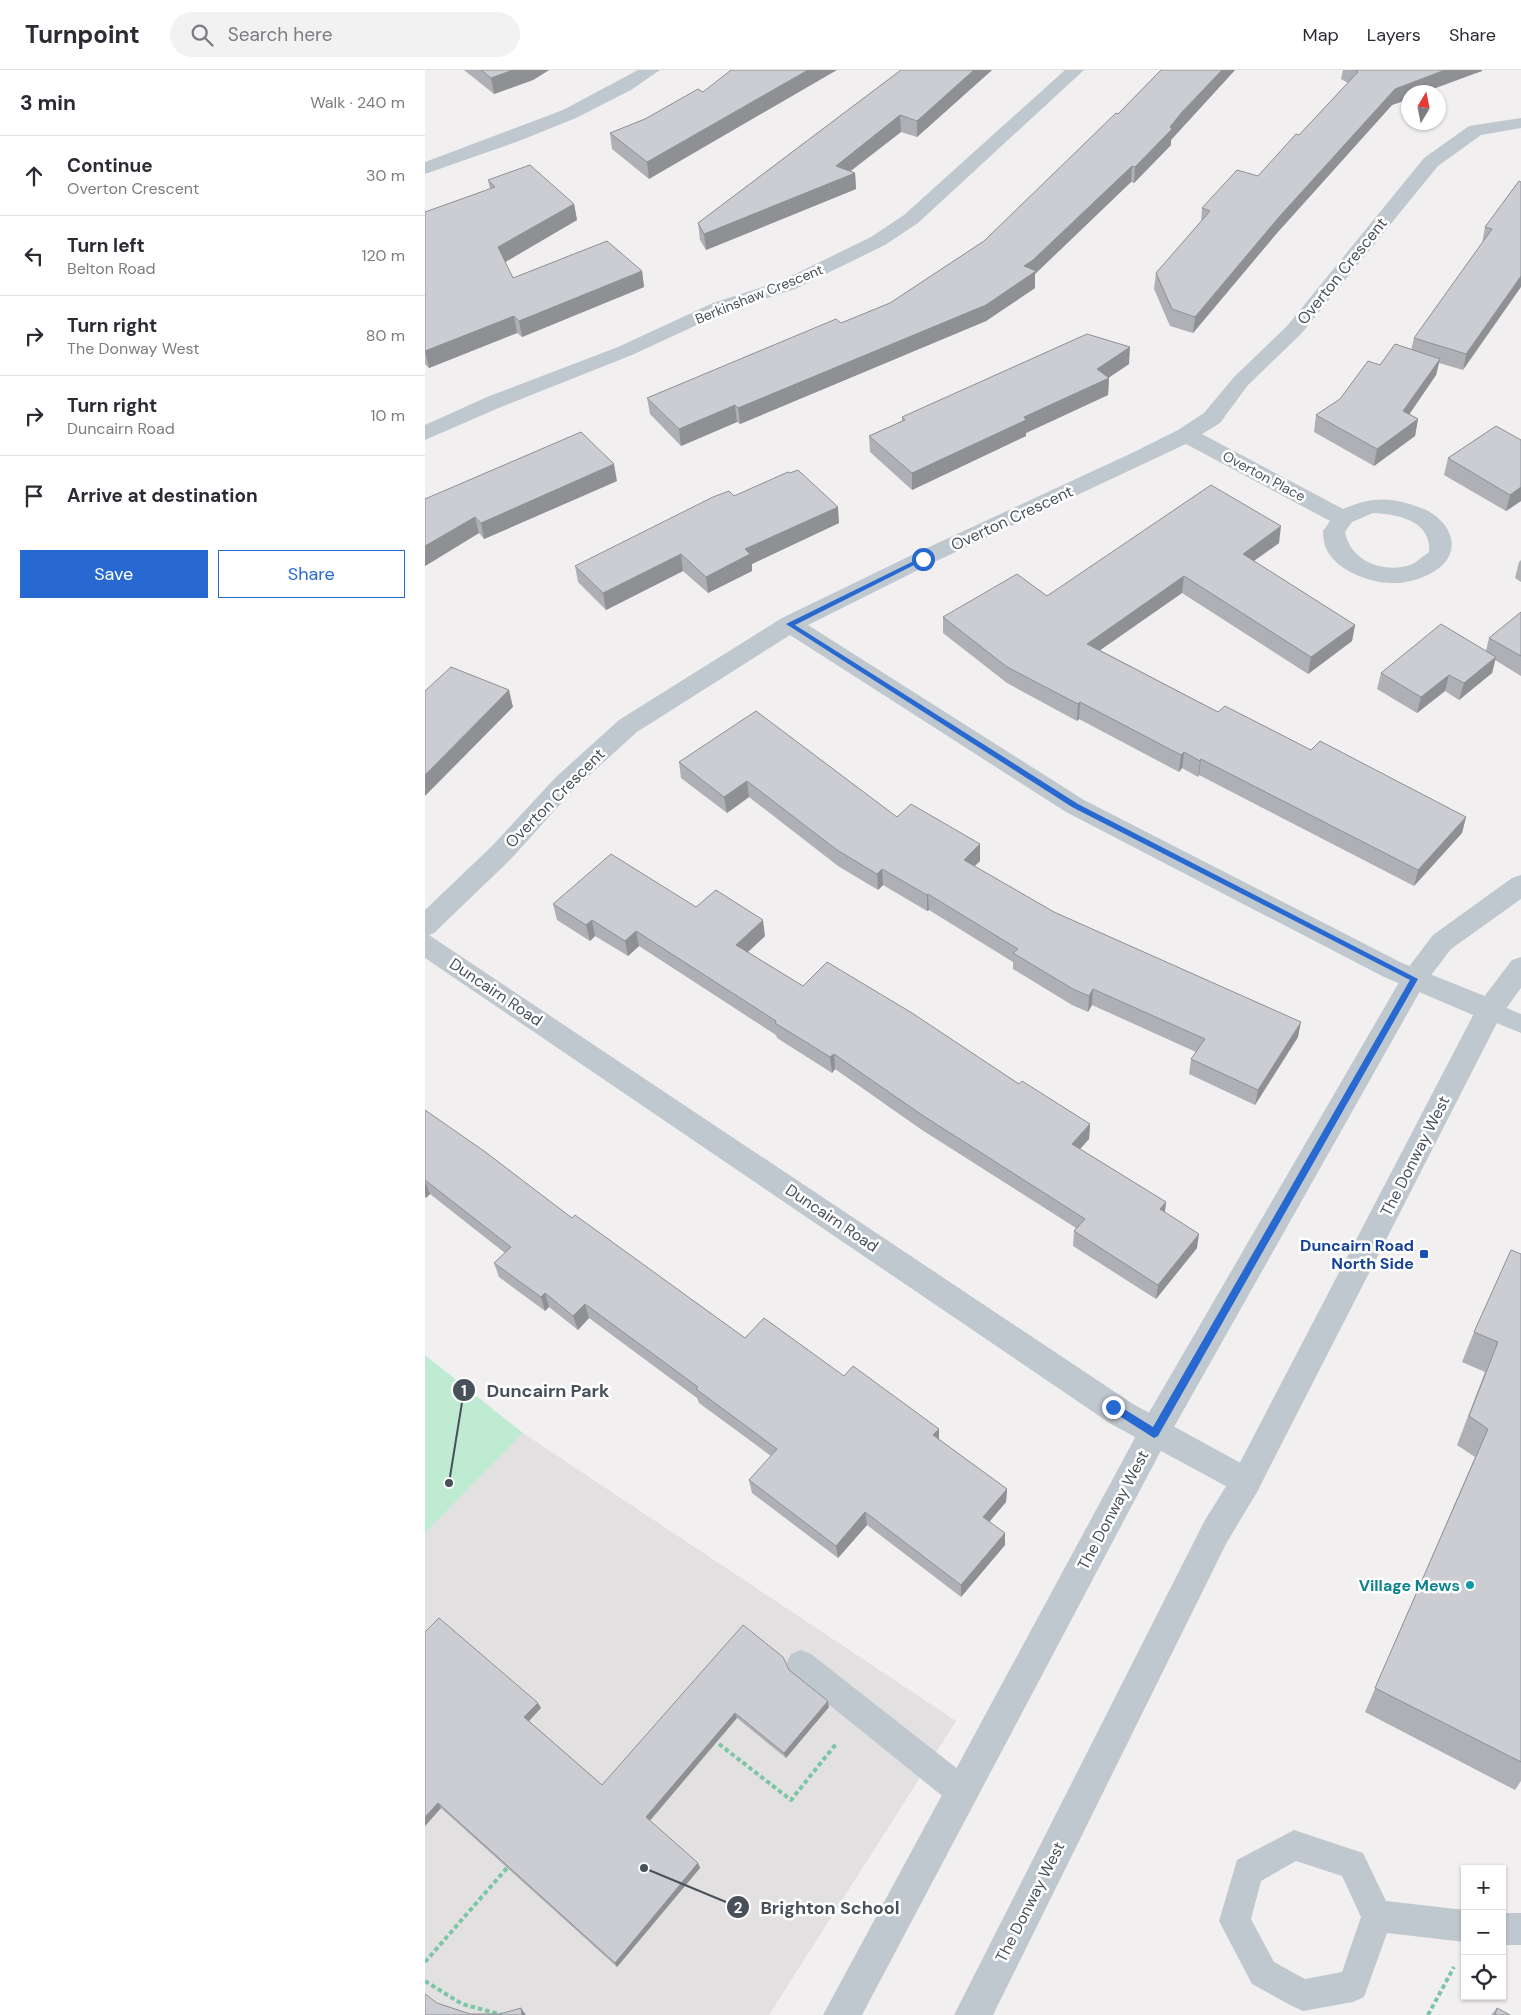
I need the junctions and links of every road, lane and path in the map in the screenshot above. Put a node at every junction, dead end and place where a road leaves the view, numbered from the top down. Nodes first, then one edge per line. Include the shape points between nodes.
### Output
1 (651, 70) edge
2 (1075, 70) edge
3 (1521, 123) edge
4 (425, 168) edge
5 (425, 433) edge
6 (1186, 435) junction
7 (1342, 518) junction
8 (790, 624) junction
9 (1521, 885) edge
10 (425, 926) edge
11 (425, 944) edge
12 (1521, 967) edge
13 (1414, 979) junction
14 (1490, 1010) junction
15 (1521, 1024) edge
16 (1154, 1433) junction
17 (1246, 1482) junction
18 (801, 1664) dead end
19 (861, 1712) junction
20 (719, 1744) edge
21 (961, 1792) junction
22 (507, 1868) edge
23 (1377, 1916) junction
24 (1461, 1926) edge
25 (1506, 1929) edge
26 (1521, 1930) edge
27 (425, 1962) edge
28 (1456, 1963) dead end
29 (425, 1981) edge
30 (503, 2015) edge
31 (842, 2015) edge
32 (973, 2015) edge
33 (1428, 2015) edge

1 - 4 street via 617,92 546,125
2 - 5 street, Berkinshaw Crescent via 911,219 878,241 788,285 720,307
3 - 6 street, Overton Crescent via 1476,130 1431,162 1294,330 1241,382 1212,418
6 - 7 street, Overton Place
6 - 8 street, Overton Crescent
7 - 7 street via 1335,528 1333,540 1338,552 1349,563 1370,572 1390,576 1413,574 1431,565 1440,555 1440,536 1428,521 1414,512 1371,506 1354,510
8 - 10 street, Overton Crescent via 628,726 565,783 501,853
8 - 13 street via 1075,806
9 - 13 street, The Donway West via 1442,942
11 - 16 street, Duncairn Road
12 - 14 street, The Donway West
13 - 14 street
13 - 16 street, The Donway West
14 - 15 lane
14 - 17 street, The Donway West
16 - 17 street, Duncairn Road
16 - 21 street, The Donway West
17 - 32 street, The Donway West via 1211,1540
18 - 19 lane
19 - 20 path via 791,1800
19 - 21 lane
21 - 31 street, The Donway West
22 - 27 path
23 - 23 lane via 1352,1864 1295,1845 1248,1871 1235,1921 1263,1973 1303,1995 1353,1986
23 - 24 lane
25 - 26 lane
28 - 33 path
29 - 30 path via 462,2004

